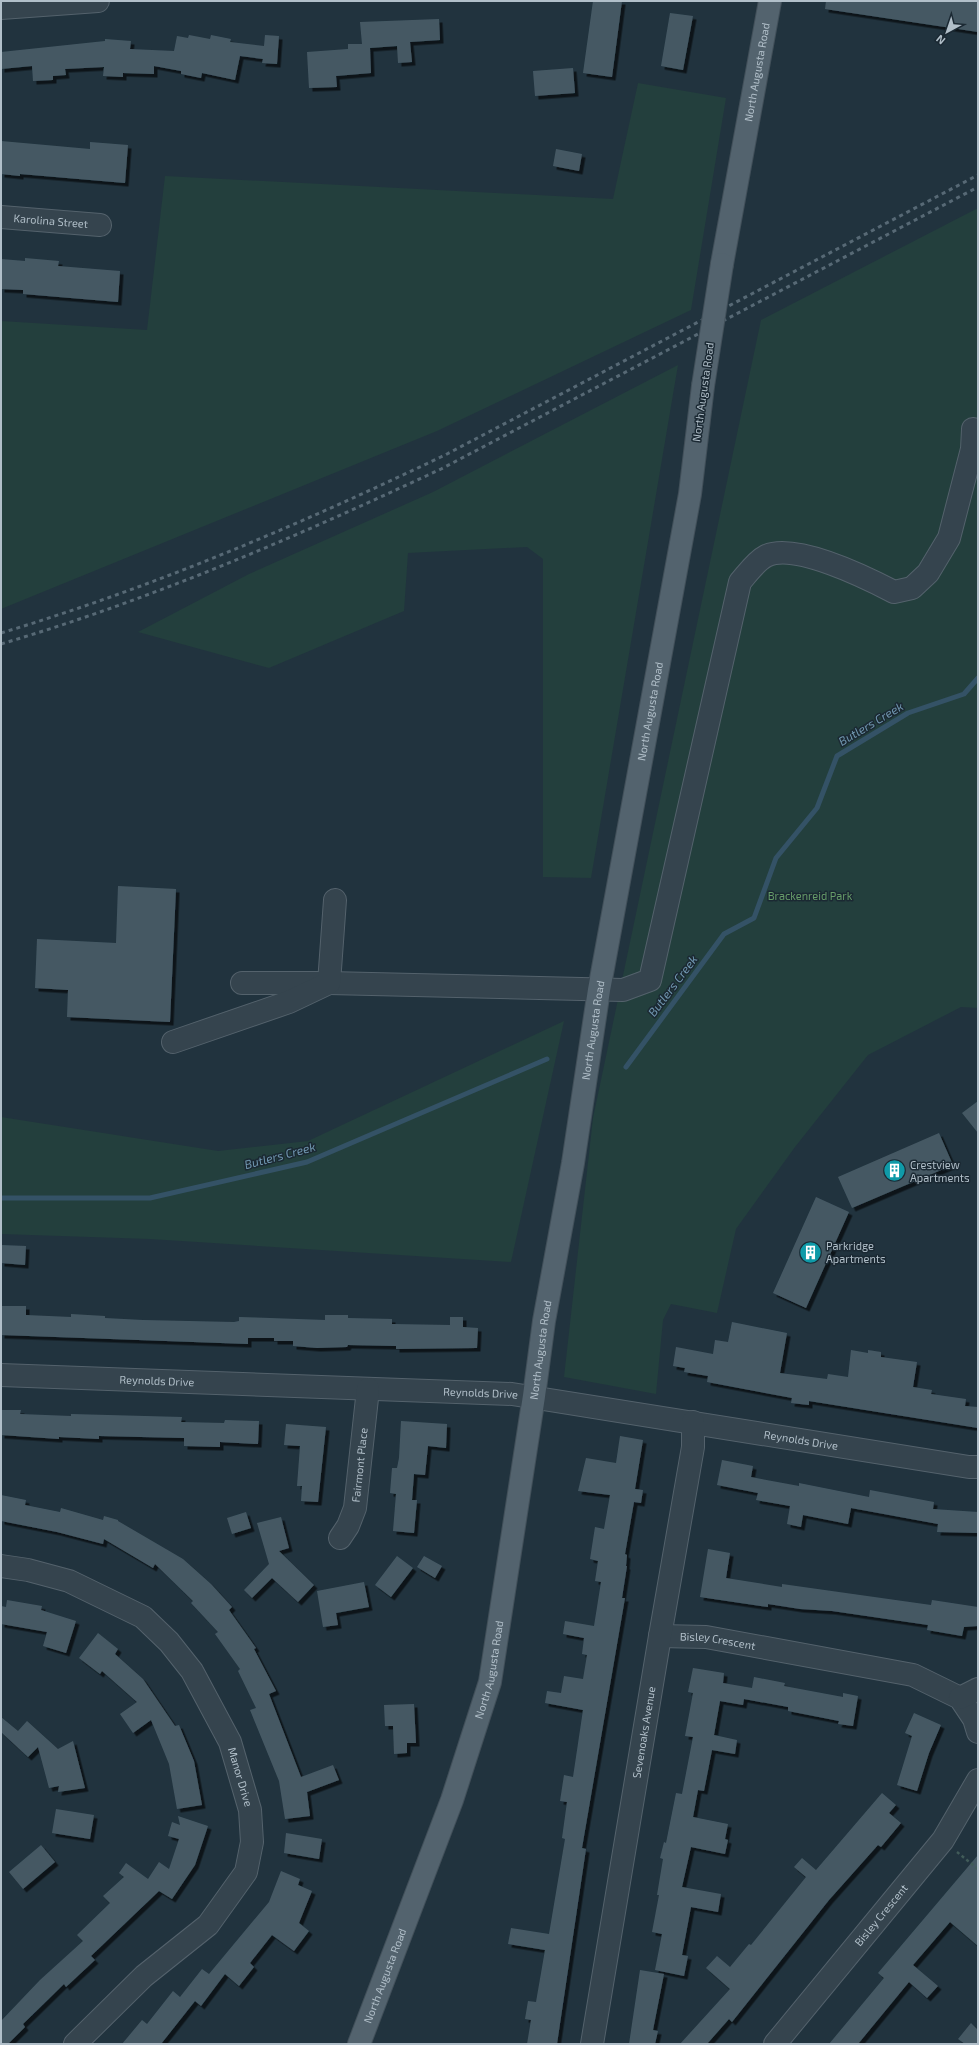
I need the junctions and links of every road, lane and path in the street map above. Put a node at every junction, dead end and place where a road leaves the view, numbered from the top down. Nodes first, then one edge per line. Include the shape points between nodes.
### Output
1 (98, 1) edge
2 (770, 1) edge
3 (1, 8) edge
4 (1, 217) edge
5 (100, 225) dead end
6 (972, 429) dead end
7 (335, 900) dead end
8 (242, 983) dead end
9 (329, 983) junction
10 (599, 990) junction
11 (173, 1042) dead end
12 (1, 1375) edge
13 (368, 1389) junction
14 (534, 1396) junction
15 (693, 1422) junction
16 (978, 1467) edge
17 (340, 1538) dead end
18 (1, 1566) edge
19 (660, 1636) junction
20 (969, 1694) edge
21 (978, 1732) edge
22 (978, 1780) edge
23 (943, 1840) junction
24 (978, 1870) edge
25 (75, 2044) edge
26 (359, 2044) edge
27 (592, 2044) edge
28 (775, 2044) edge

1 - 3 street
2 - 10 main road, North Augusta Road, bridge via 722,264 703,386 690,494
4 - 5 street, Karolina Street
6 - 10 street via 972,449 949,538 928,572 912,588 894,592 827,562 780,552 765,557 740,582 650,980 623,990
7 - 9 street
8 - 9 street
9 - 10 street
9 - 11 street via 289,1002
10 - 14 main road, North Augusta Road
12 - 13 street, Reynolds Drive
13 - 14 street, Reynolds Drive
13 - 17 street, Fairmont Place via 355,1508
14 - 15 street, Reynolds Drive
14 - 26 main road, North Augusta Road via 490,1682 452,1800
15 - 16 street, Reynolds Drive
15 - 19 street, Sevenoaks Avenue via 693,1447
18 - 25 street, Manor Drive via 68,1581 142,1617 169,1642 192,1671 230,1742 250,1810 252,1842 246,1872 208,1925 144,1976
19 - 20 street, Bisley Crescent via 706,1637 913,1675
19 - 27 street, Sevenoaks Avenue
20 - 21 street, Bisley Crescent
22 - 23 street, Bisley Crescent
23 - 24 path
23 - 28 street, Bisley Crescent

